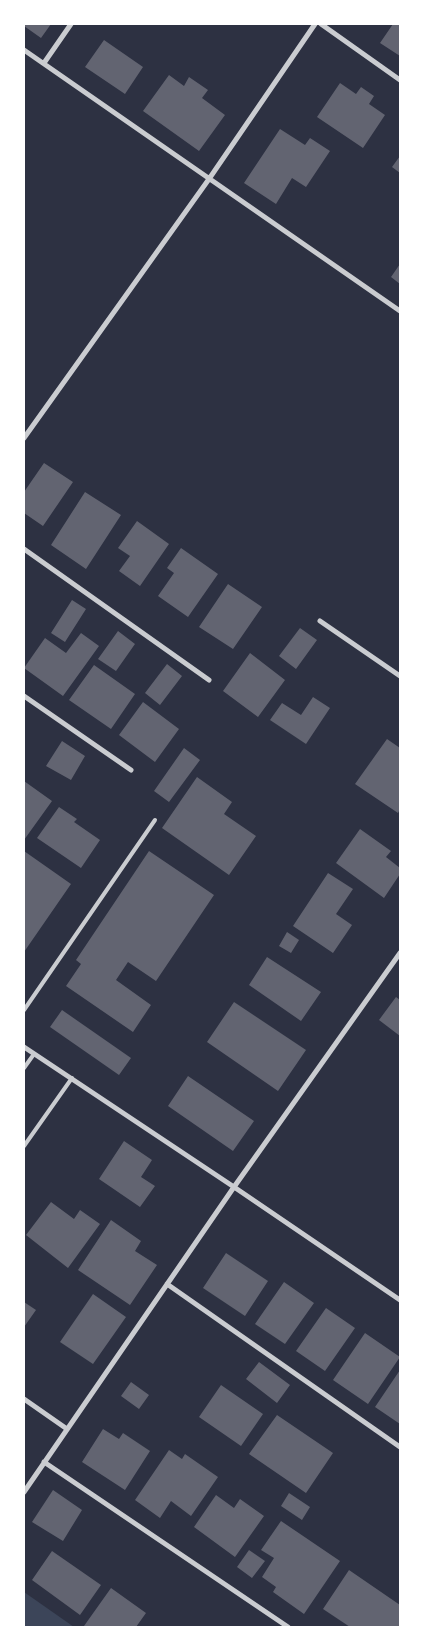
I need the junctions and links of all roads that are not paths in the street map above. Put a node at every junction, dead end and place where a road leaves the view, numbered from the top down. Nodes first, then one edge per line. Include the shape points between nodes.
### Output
1 (71, 24) edge
2 (315, 24) edge
3 (322, 24) edge
4 (24, 50) edge
5 (44, 64) junction
6 (400, 80) edge
7 (209, 179) junction
8 (400, 311) edge
9 (24, 438) edge
10 (24, 549) edge
11 (320, 621) dead end
12 (400, 676) edge
13 (209, 680) dead end
14 (24, 696) edge
15 (131, 770) dead end
16 (155, 820) dead end
17 (400, 954) edge
18 (24, 1010) edge
19 (24, 1047) edge
20 (34, 1054) junction
21 (24, 1068) edge
22 (72, 1078) junction
23 (24, 1146) edge
24 (234, 1187) junction
25 (167, 1284) junction
26 (400, 1300) edge
27 (24, 1399) edge
28 (67, 1429) junction
29 (400, 1447) edge
30 (44, 1462) junction
31 (24, 1492) edge
32 (288, 1627) edge

1 - 5 street
2 - 7 street
3 - 6 street
4 - 5 street
5 - 7 street
7 - 8 street
7 - 9 street
10 - 13 street
11 - 12 street
14 - 15 street
16 - 18 lane
17 - 24 street
19 - 20 street
20 - 21 lane
20 - 22 street
22 - 23 lane
22 - 24 street
24 - 25 street
24 - 26 street
25 - 28 street
25 - 29 street
27 - 28 street
28 - 30 street
30 - 31 street
30 - 32 street

